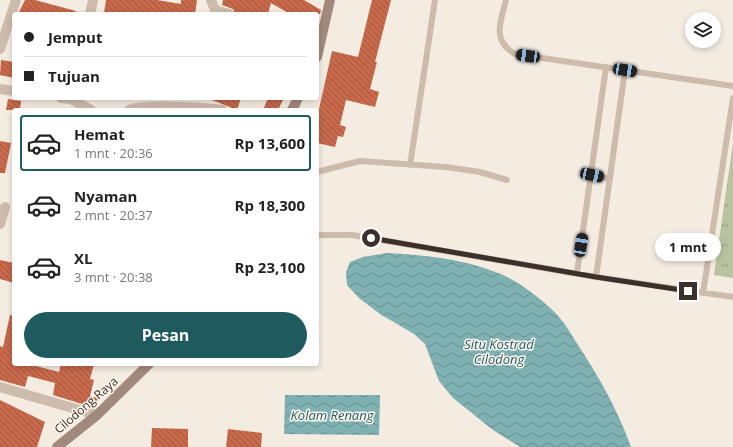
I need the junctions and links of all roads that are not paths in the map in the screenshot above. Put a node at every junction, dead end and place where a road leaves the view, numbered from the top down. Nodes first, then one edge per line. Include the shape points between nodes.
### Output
1 (16, 0) edge
2 (93, 0) edge
3 (211, 0) edge
4 (330, 0) edge
5 (435, 0) edge
6 (506, 0) edge
7 (12, 12) edge
8 (12, 12) edge
9 (90, 12) edge
10 (222, 12) edge
11 (319, 48) edge
12 (0, 49) edge
13 (606, 67) junction
14 (625, 70) junction
15 (733, 86) edge
16 (0, 89) edge
17 (12, 91) edge
18 (733, 98) edge
19 (72, 100) edge
20 (87, 108) edge
21 (132, 108) edge
22 (177, 108) edge
23 (410, 166) junction
24 (319, 171) edge
25 (592, 175) junction
26 (610, 179) junction
27 (507, 180) dead end
28 (6, 207) edge
29 (0, 224) edge
30 (319, 236) edge
31 (577, 273) junction
32 (596, 277) junction
33 (703, 293) junction
34 (733, 297) edge
35 (147, 366) edge
36 (0, 387) edge
37 (98, 415) junction
38 (57, 447) edge

1 - 8 street
2 - 9 street
3 - 10 street via 215,10
4 - 11 street
5 - 23 lane
6 - 13 lane via 499,35 508,50 515,54
7 - 12 street
13 - 14 lane
13 - 25 lane
14 - 15 lane
14 - 26 lane
16 - 17 street
18 - 33 lane
19 - 20 street
21 - 22 street
23 - 24 lane via 360,161
23 - 27 lane via 446,167 480,172
25 - 26 lane
25 - 31 lane
26 - 32 lane
28 - 29 street
30 - 31 lane via 352,235
31 - 32 lane
32 - 33 lane
33 - 34 lane
35 - 37 street, Cilodong Raya
36 - 37 street
37 - 38 street, Cilodong Raya

